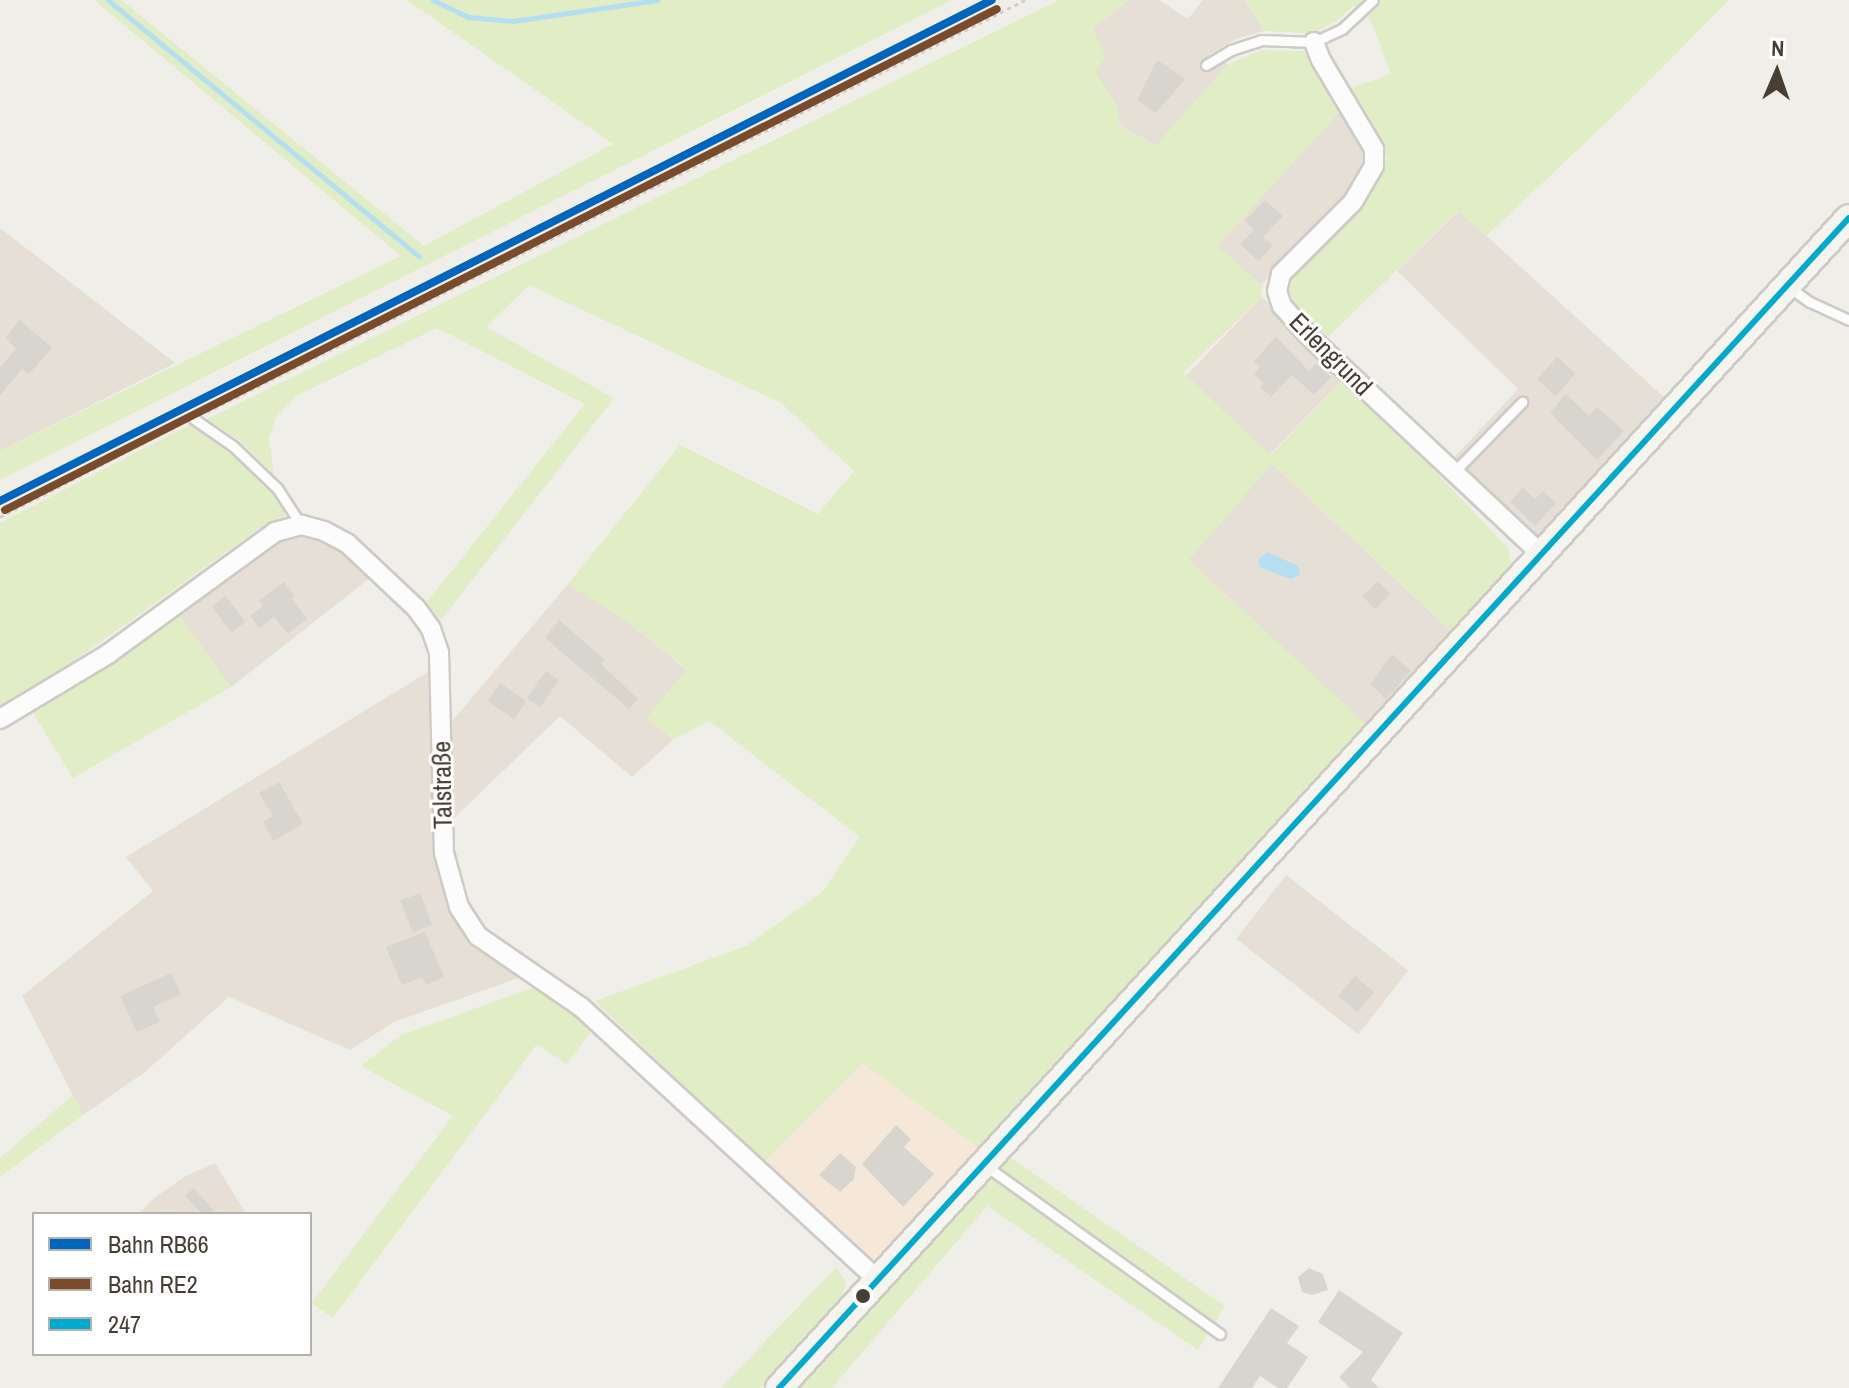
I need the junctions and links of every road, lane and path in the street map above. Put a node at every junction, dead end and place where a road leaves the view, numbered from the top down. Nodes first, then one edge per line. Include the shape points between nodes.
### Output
1 (1025, 0) edge
2 (1373, 0) edge
3 (1314, 42) junction
4 (1206, 65) dead end
5 (1849, 218) edge
6 (1787, 286) junction
7 (1849, 320) edge
8 (1522, 402) dead end
9 (194, 419) junction
10 (1454, 472) junction
11 (0, 517) edge
12 (302, 525) junction
13 (1541, 554) junction
14 (0, 719) edge
15 (984, 1165) junction
16 (878, 1280) junction
17 (1220, 1334) dead end
18 (779, 1388) edge

1 - 9 path
2 - 3 lane via 1342,29
3 - 4 lane via 1261,40
3 - 10 street, Erlengrund via 1374,149 1374,166 1353,202 1281,274 1277,291 1282,306 1310,337
5 - 6 main road
6 - 7 lane
6 - 13 main road
8 - 10 lane
9 - 11 path
9 - 12 lane via 233,446 277,488
10 - 13 street, Erlengrund
12 - 14 street via 275,532 108,654
12 - 16 street, Talstraße via 348,544 431,629 442,682 444,853 459,907 478,936 581,1007
13 - 15 main road
15 - 16 main road
15 - 17 lane
16 - 18 main road

